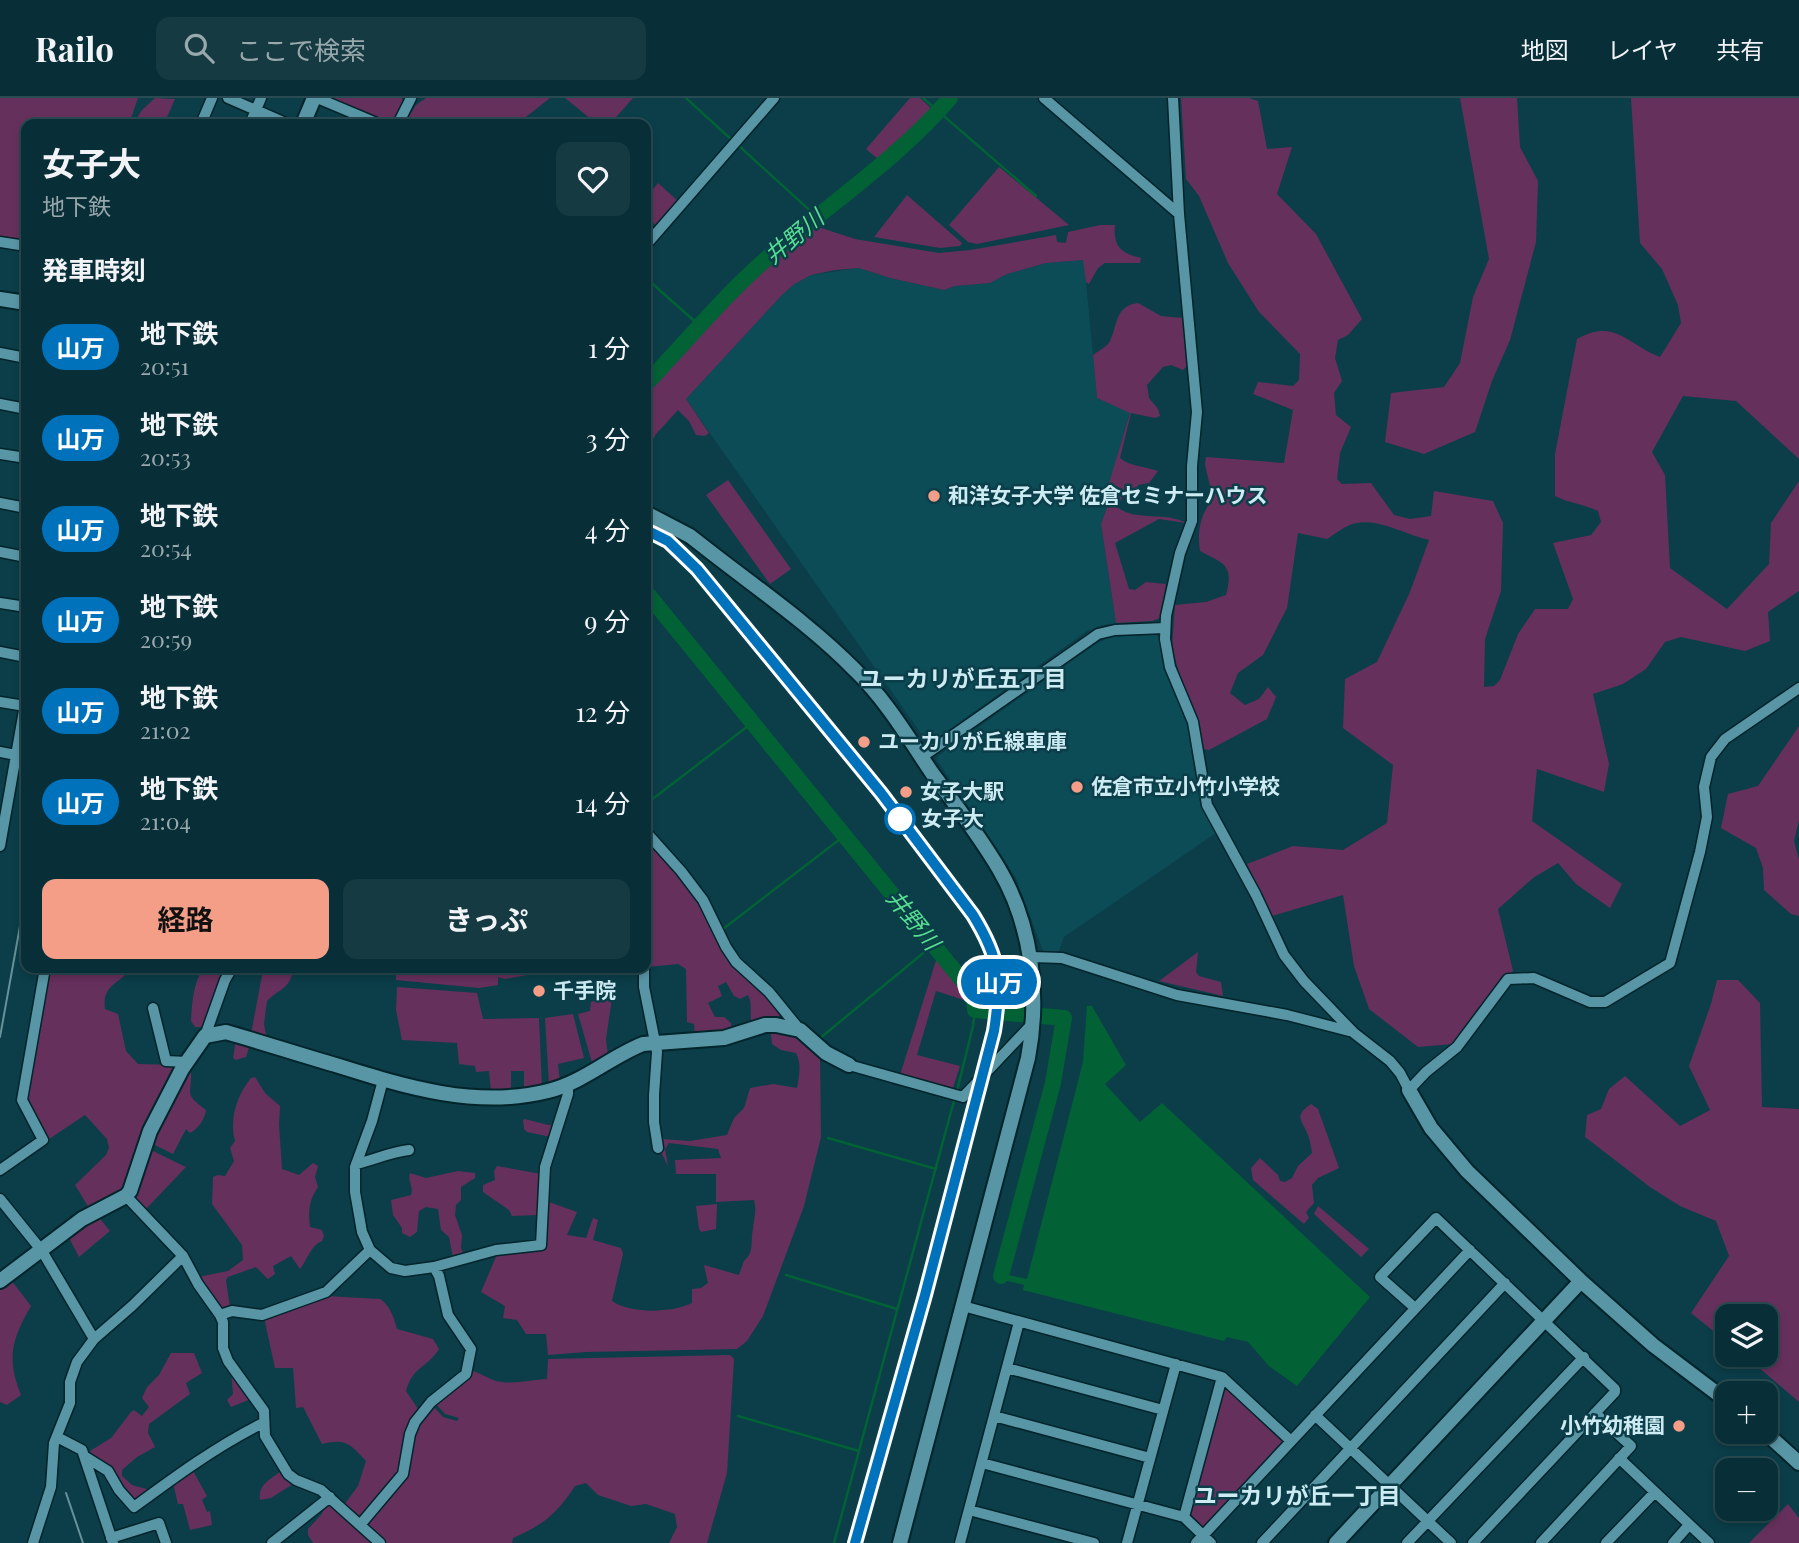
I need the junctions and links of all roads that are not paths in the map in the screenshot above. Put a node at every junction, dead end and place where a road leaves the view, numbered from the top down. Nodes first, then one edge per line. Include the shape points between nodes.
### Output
1 (212, 98) edge
2 (228, 98) edge
3 (261, 98) edge
4 (316, 98) edge
5 (774, 98) edge
6 (1044, 98) edge
7 (1173, 98) edge
8 (410, 99) edge
9 (256, 110) junction
10 (203, 119) edge
11 (252, 119) edge
12 (277, 119) edge
13 (306, 119) edge
14 (354, 119) edge
15 (400, 119) edge
16 (1180, 214) junction
17 (651, 239) edge
18 (0, 242) edge
19 (21, 245) edge
20 (0, 299) edge
21 (21, 302) edge
22 (0, 353) edge
23 (21, 357) edge
24 (0, 404) edge
25 (21, 408) edge
26 (0, 454) edge
27 (21, 457) edge
28 (0, 503) edge
29 (21, 507) edge
30 (651, 516) edge
31 (0, 552) edge
32 (21, 556) edge
33 (0, 603) edge
34 (21, 606) edge
35 (1165, 628) junction
36 (0, 652) edge
37 (21, 656) edge
38 (1799, 688) edge
39 (0, 702) edge
40 (21, 703) edge
41 (0, 752) edge
42 (21, 756) edge
43 (922, 757) junction
44 (2, 821) edge
45 (651, 838) edge
46 (0, 846) edge
47 (1031, 957) junction
48 (44, 973) edge
49 (229, 973) edge
50 (643, 973) edge
51 (153, 1008) dead end
52 (1033, 1023) junction
53 (800, 1030) junction
54 (1354, 1032) junction
55 (205, 1036) junction
56 (656, 1042) junction
57 (187, 1062) junction
58 (849, 1065) joint
59 (383, 1080) junction
60 (568, 1084) junction
61 (1409, 1090) junction
62 (658, 1148) dead end
63 (409, 1150) dead end
64 (356, 1164) junction
65 (0, 1170) edge
66 (127, 1196) junction
67 (0, 1199) edge
68 (370, 1250) junction
69 (1470, 1250) junction
70 (42, 1251) junction
71 (183, 1256) junction
72 (434, 1266) junction
73 (0, 1281) edge
74 (1581, 1281) junction
75 (1505, 1283) junction
76 (963, 1307) junction
77 (1415, 1308) junction
78 (220, 1315) junction
79 (1544, 1320) junction
80 (1019, 1322) junction
81 (94, 1339) junction
82 (1584, 1357) junction
83 (1175, 1364) junction
84 (1007, 1368) junction
85 (1222, 1377) junction
86 (1715, 1392) edge
87 (1163, 1410) junction
88 (1595, 1413) junction
89 (1315, 1415) junction
90 (994, 1416) junction
91 (263, 1423) junction
92 (57, 1437) junction
93 (1291, 1441) junction
94 (1778, 1444) edge
95 (1350, 1449) junction
96 (84, 1456) junction
97 (1150, 1458) junction
98 (1619, 1458) junction
99 (982, 1463) junction
100 (1799, 1463) edge
101 (1390, 1486) junction
102 (1655, 1492) junction
103 (330, 1497) junction
104 (1137, 1504) junction
105 (969, 1510) junction
106 (1184, 1517) junction
107 (1428, 1521) junction
108 (360, 1525) junction
109 (1689, 1525) junction
110 (1199, 1539) edge
111 (112, 1540) edge
112 (33, 1543) edge
113 (166, 1543) edge
114 (272, 1543) edge
115 (380, 1543) edge
116 (900, 1543) edge
117 (960, 1543) edge
118 (1094, 1543) edge
119 (1127, 1543) edge
120 (1212, 1543) edge
121 (1262, 1543) edge
122 (1336, 1543) edge
123 (1407, 1543) edge
124 (1451, 1543) edge
125 (1473, 1543) edge
126 (1541, 1543) edge
127 (1606, 1543) edge
128 (1673, 1543) edge
129 (1709, 1543) edge

1 - 10 street
2 - 9 street
3 - 9 street
4 - 13 street
4 - 14 street
5 - 17 street
6 - 16 street
7 - 16 street
8 - 15 street
9 - 11 street
9 - 12 street
16 - 35 street via 1197,412 1192,521 1173,577
18 - 19 street
20 - 21 street
22 - 23 street
24 - 25 street
26 - 27 street
28 - 29 street
30 - 43 street via 690,537 842,657 871,686
31 - 32 street
33 - 34 street
35 - 43 street via 1098,634
35 - 54 street via 1170,667 1193,722 1207,805 1284,955
36 - 37 street
38 - 61 street via 1725,739 1711,757 1704,787 1707,817 1670,963 1605,1002 1590,1002 1534,978 1508,979 1457,1047
39 - 40 street
41 - 42 street
42 - 44 street
43 - 47 street via 1000,870
44 - 46 street
45 - 53 street via 703,900 736,962
47 - 52 street
47 - 54 street via 1062,958 1177,995 1287,1014
48 - 65 street via 22,1100 43,1140
49 - 55 street
50 - 56 street
51 - 57 street via 166,1061
52 - 58 street via 961,1098
52 - 76 street via 1028,1058
53 - 56 street via 765,1025 724,1038
53 - 58 street via 826,1053
54 - 61 street via 1390,1061
55 - 57 street
55 - 59 street via 226,1032
56 - 60 street via 631,1048
56 - 62 street via 654,1122
57 - 66 street via 150,1131
59 - 60 street via 467,1097 530,1094
59 - 64 street
60 - 72 street via 545,1167 541,1245 476,1254
61 - 74 street via 1454,1158
63 - 64 street
64 - 68 street via 355,1192
66 - 70 street via 82,1219
66 - 71 street
67 - 70 street
68 - 72 street via 398,1270
68 - 78 street via 326,1292 262,1315 232,1311
69 - 75 street
69 - 77 street
69 - 77 street via 1436,1219 1380,1277
70 - 73 street
70 - 81 street
71 - 78 street
71 - 81 street
72 - 108 street via 448,1315 471,1349 467,1374 431,1402 415,1422 403,1474
74 - 79 street
74 - 86 street
75 - 79 street
75 - 95 street
76 - 80 street
76 - 116 street
77 - 89 street
78 - 91 street via 228,1361 264,1411
79 - 82 street
79 - 101 street
80 - 83 street
80 - 84 street
81 - 92 street via 77,1362 70,1382 70,1403
82 - 88 street via 1615,1389
82 - 107 street
83 - 85 street
83 - 87 street
84 - 87 street
84 - 90 street
85 - 93 street
85 - 106 street
87 - 97 street
88 - 98 street via 1631,1446
88 - 125 street
89 - 93 street
89 - 95 street
90 - 97 street
90 - 99 street
91 - 96 street via 195,1463 134,1507 108,1471
91 - 103 street via 265,1436 288,1474
92 - 96 street via 82,1450
92 - 112 street via 51,1487
93 - 110 street
94 - 100 street
95 - 101 street
95 - 121 street
96 - 111 street
97 - 104 street
98 - 102 street
98 - 126 street
99 - 104 street
99 - 105 street
101 - 107 street
101 - 122 street
102 - 109 street
102 - 127 street
103 - 108 street
103 - 114 street
104 - 106 street
104 - 119 street
105 - 117 street
105 - 118 street
106 - 110 street
107 - 123 street
107 - 124 street
108 - 115 street
109 - 128 street
109 - 129 street
110 - 120 street
111 - 113 street via 159,1523

